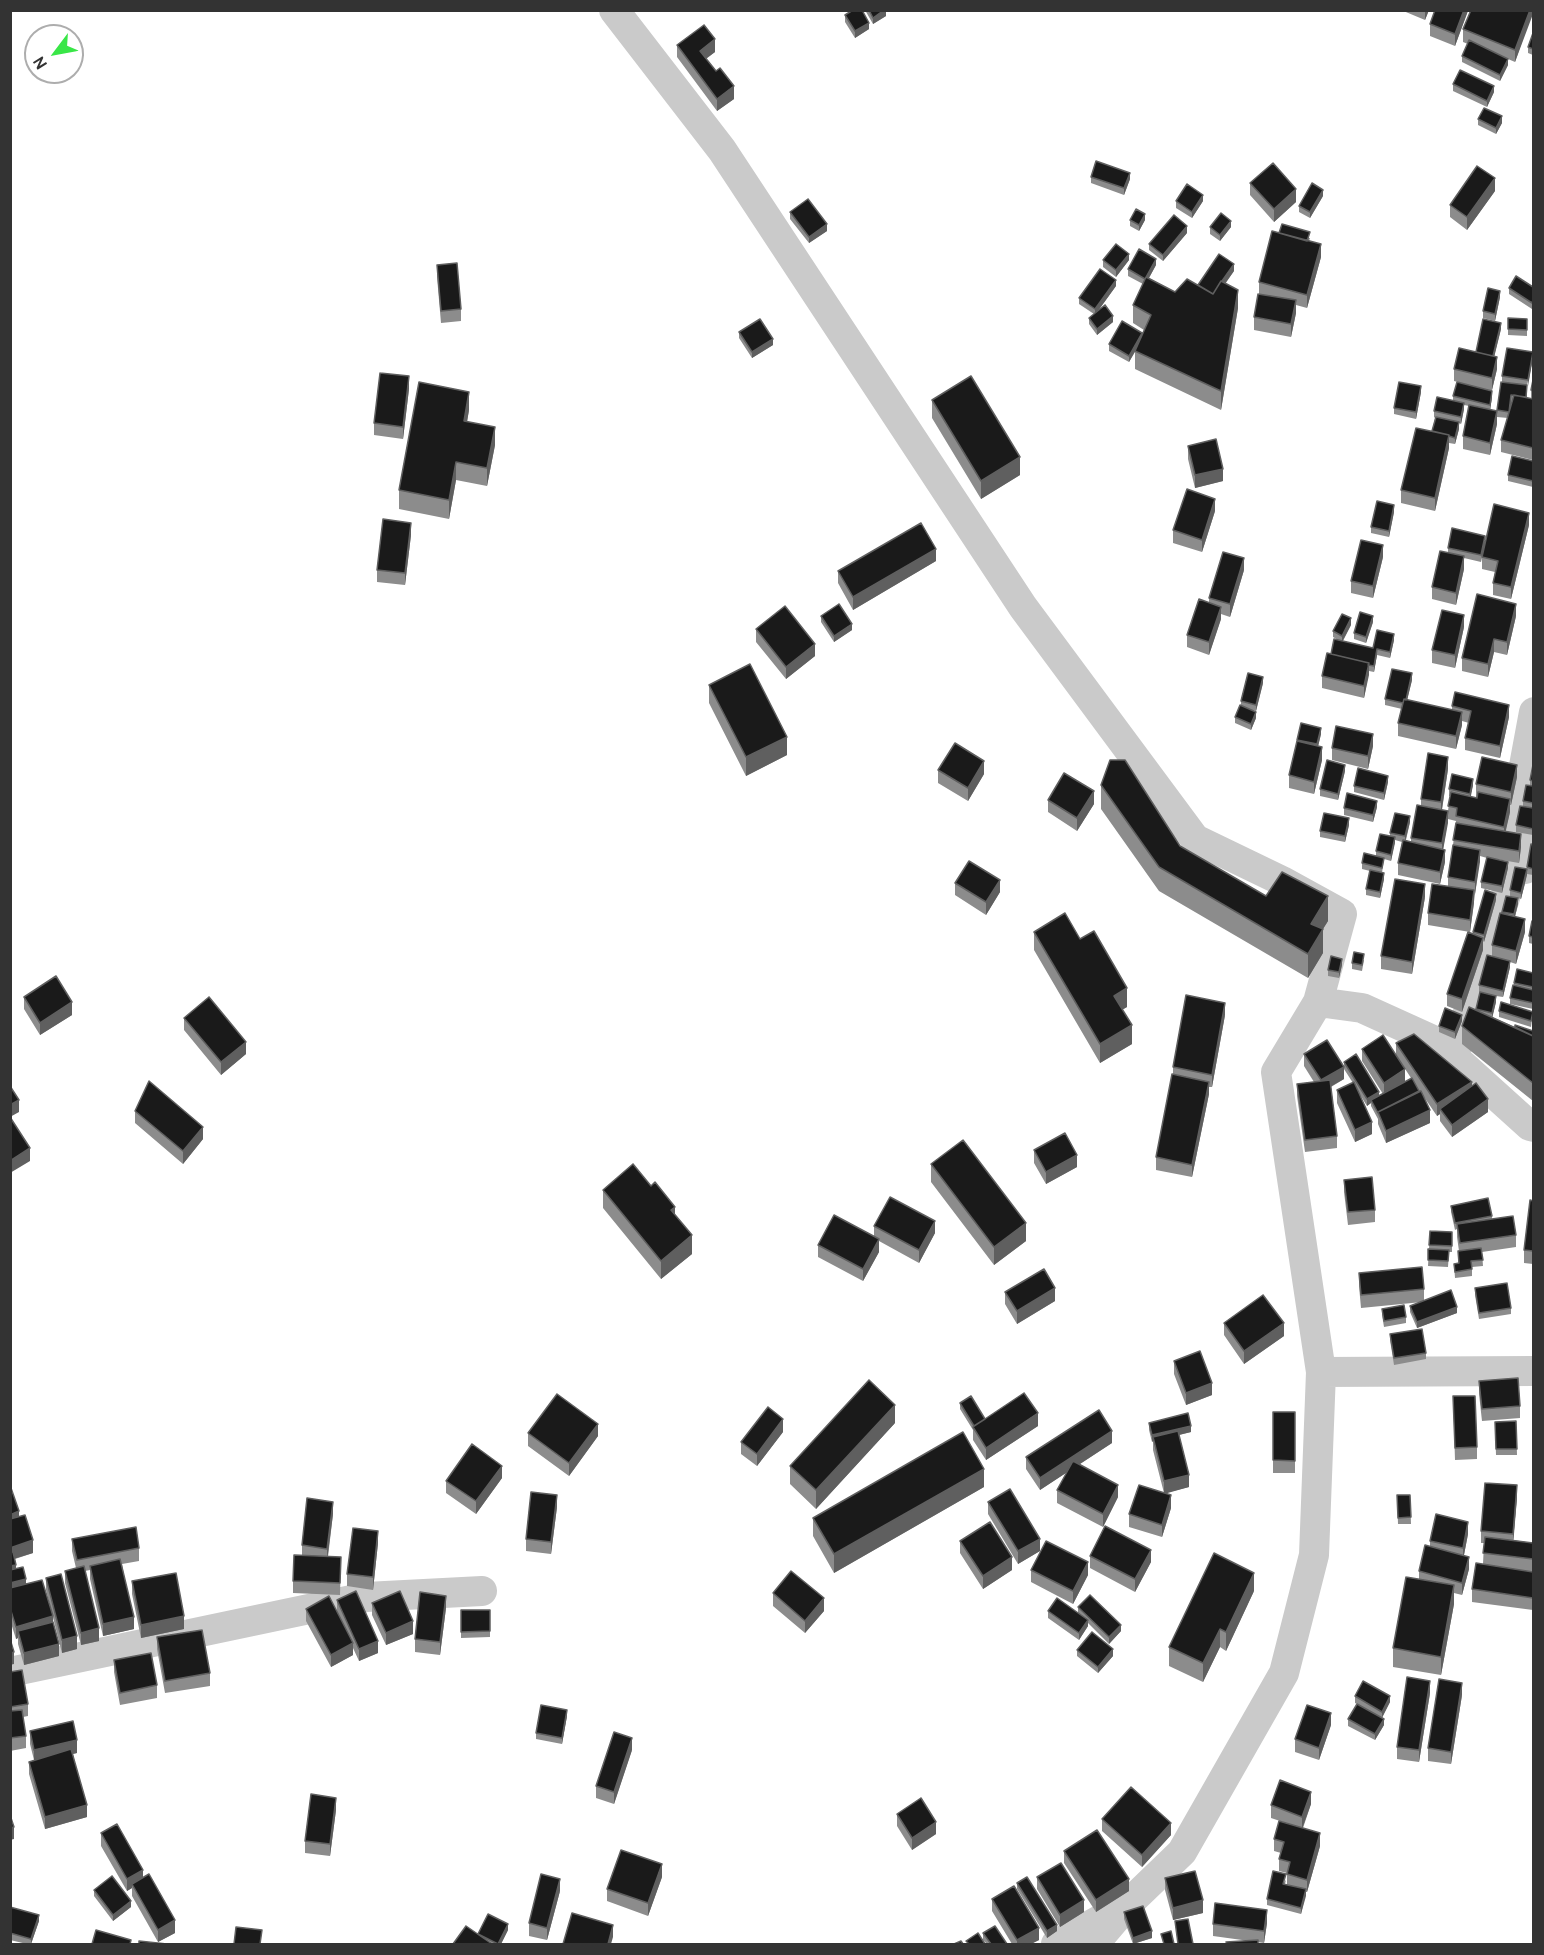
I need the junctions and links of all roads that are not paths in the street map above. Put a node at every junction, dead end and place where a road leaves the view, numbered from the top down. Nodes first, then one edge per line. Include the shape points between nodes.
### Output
1 (614, 10) edge
2 (1533, 712) edge
3 (1532, 846) edge
4 (1318, 1002) junction
5 (1454, 1056) junction
6 (1533, 1127) edge
7 (1533, 1371) edge
8 (1321, 1372) junction
9 (483, 1591) dead end
10 (10, 1672) edge
11 (1128, 1904) junction
12 (1056, 1944) edge
13 (1094, 1944) edge

1 - 4 street via 722,150 1023,607 1195,839 1342,914
2 - 3 street via 1511,836
3 - 5 street via 1525,869 1514,870
4 - 5 street via 1362,1008 1437,1042
4 - 8 street via 1276,1072
5 - 6 street
7 - 8 street
8 - 11 street via 1314,1555 1284,1673 1182,1852
9 - 10 street via 366,1597
11 - 12 street
11 - 13 street

